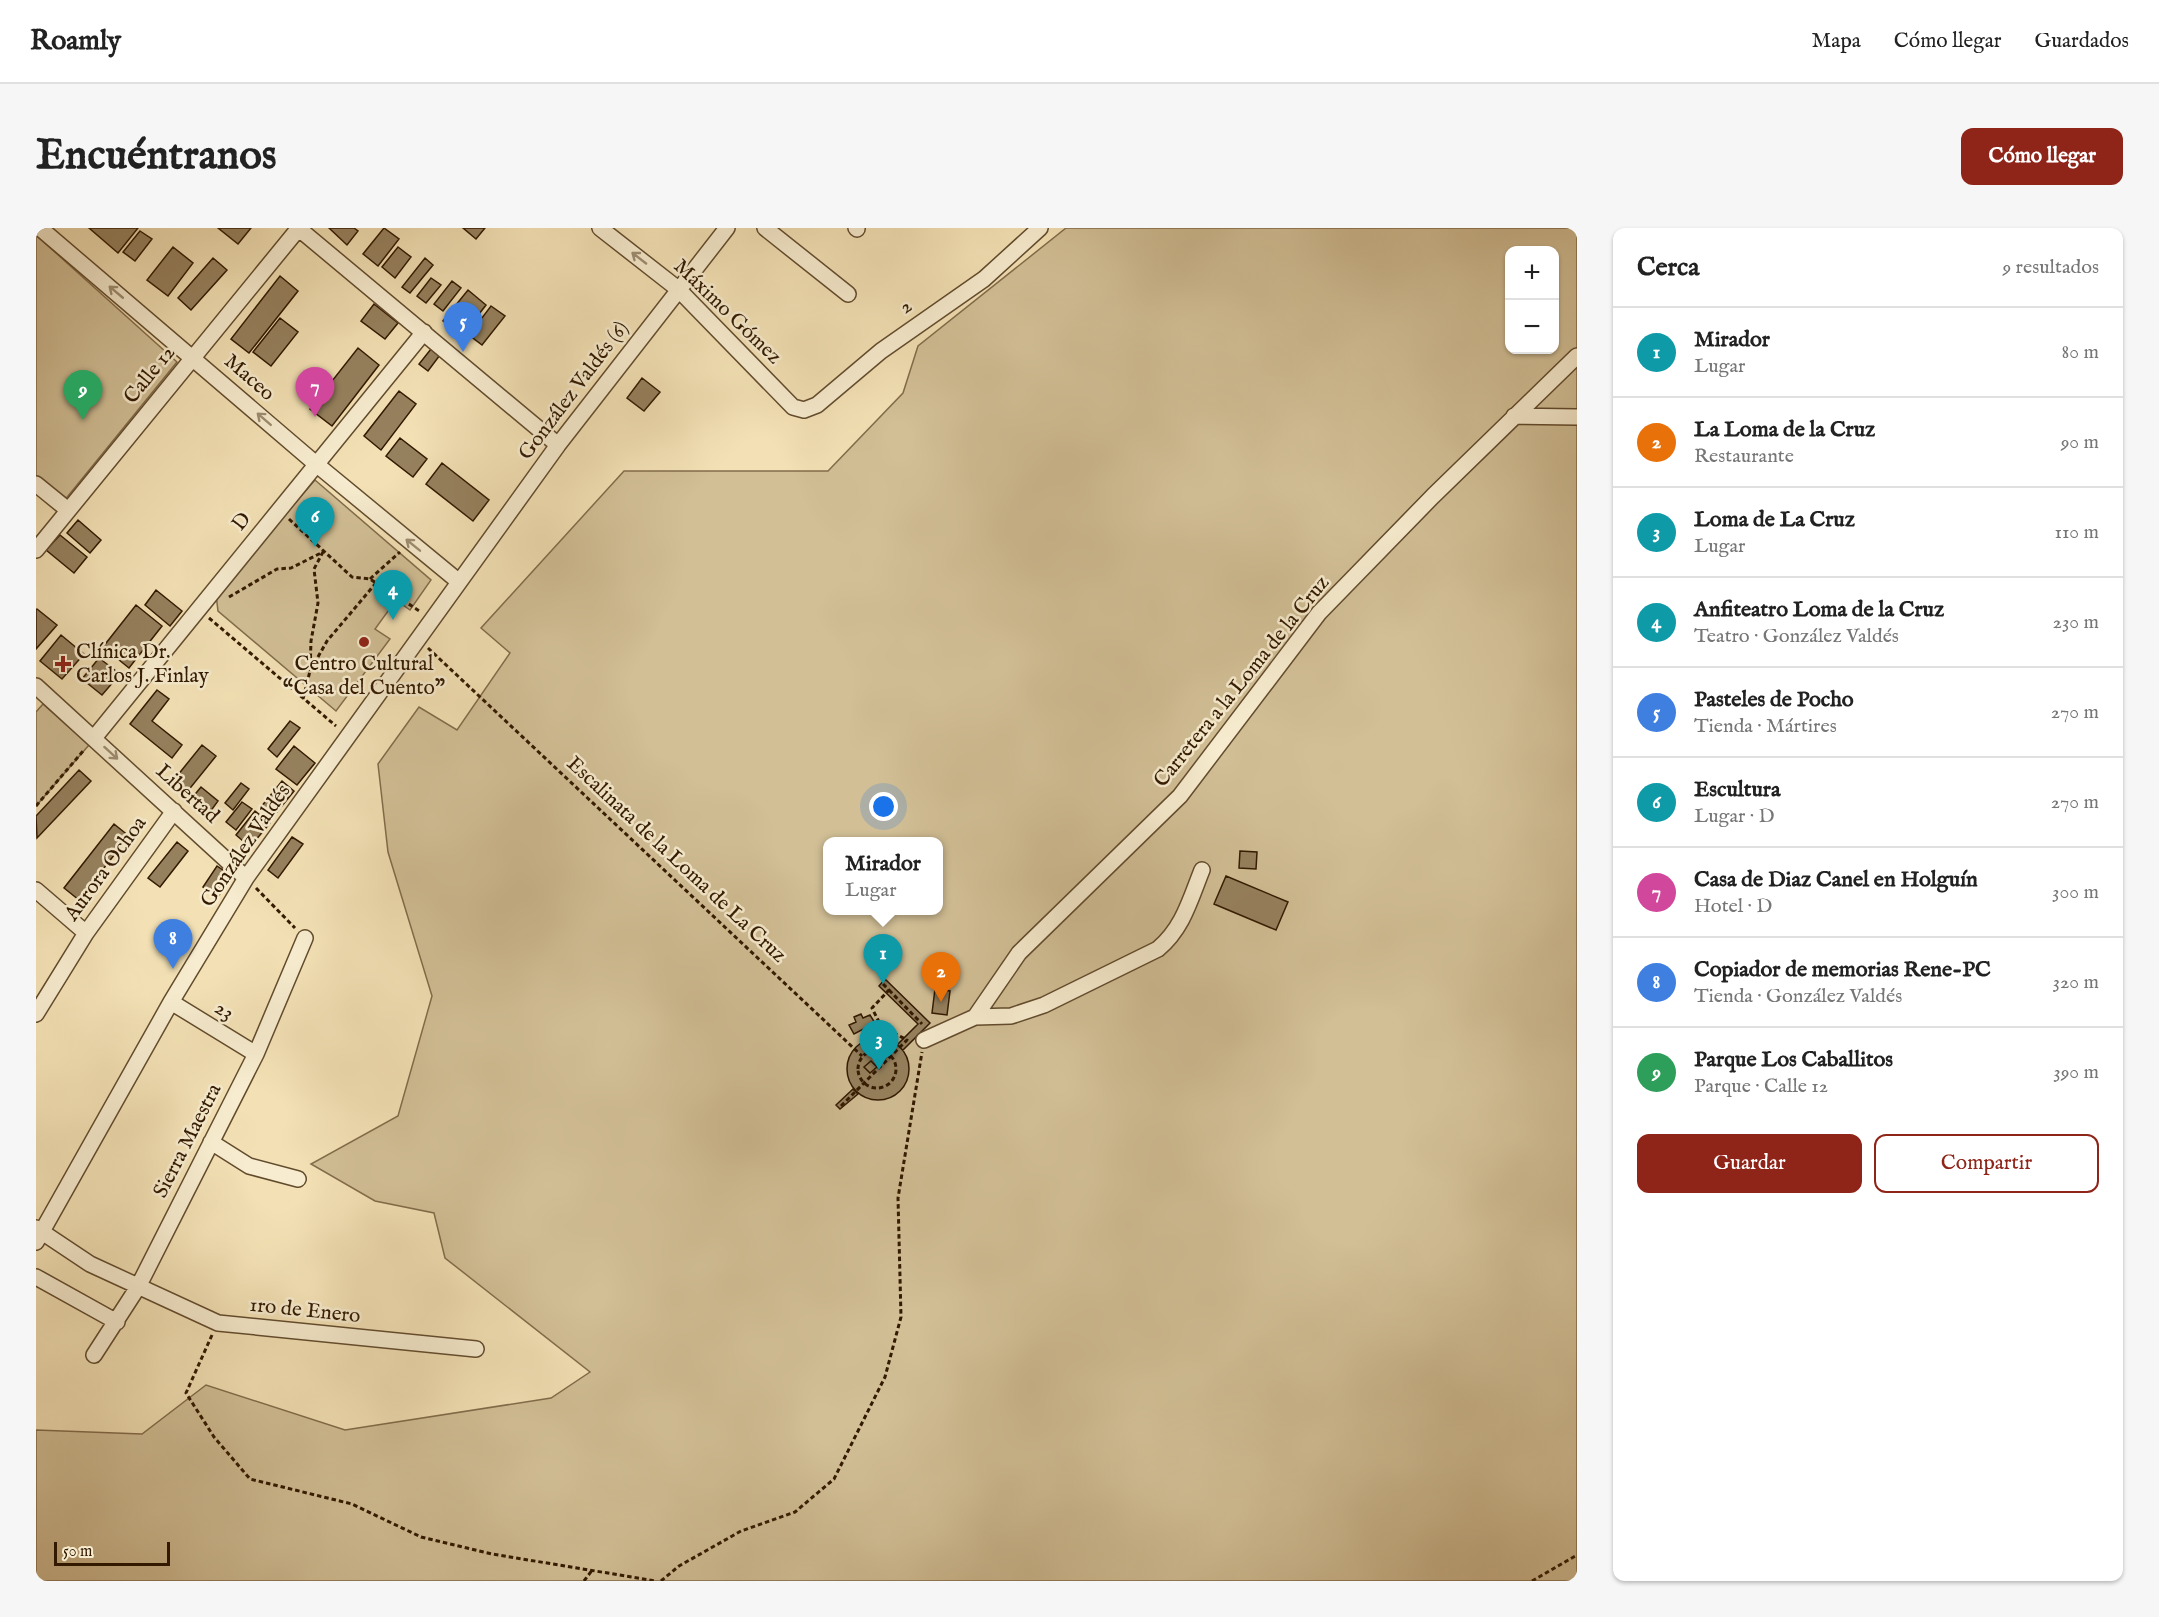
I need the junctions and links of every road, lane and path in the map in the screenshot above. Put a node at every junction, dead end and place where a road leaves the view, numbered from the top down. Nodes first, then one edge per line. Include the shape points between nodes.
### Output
1 (40, 228) edge
2 (299, 228) edge
3 (600, 228) edge
4 (727, 228) edge
5 (765, 228) edge
6 (1040, 228) edge
7 (678, 289) junction
8 (848, 294) dead end
9 (424, 332) junction
10 (1577, 356) edge
11 (192, 357) junction
12 (793, 407) joint
13 (1514, 416) junction
14 (1577, 417) edge
15 (558, 445) junction
16 (316, 464) junction
17 (36, 484) edge
18 (68, 510) junction
19 (279, 510) junction
20 (410, 542) junction
21 (36, 550) edge
22 (323, 552) junction
23 (370, 579) junction
24 (459, 581) junction
25 (376, 583) junction
26 (410, 604) dead end
27 (199, 609) junction
28 (418, 639) junction
29 (310, 671) junction
30 (36, 686) edge
31 (303, 699) junction
32 (349, 737) junction
33 (94, 738) junction
34 (36, 806) edge
35 (174, 811) junction
36 (1202, 870) dead end
37 (246, 878) junction
38 (36, 890) edge
39 (86, 933) junction
40 (305, 938) joint
41 (883, 984) dead end
42 (889, 990) junction
43 (171, 1002) junction
44 (36, 1014) edge
45 (975, 1017) junction
46 (920, 1036) junction
47 (256, 1054) junction
48 (891, 1055) junction
49 (862, 1056) junction
50 (864, 1083) junction
51 (841, 1106) dead end
52 (211, 1142) junction
53 (298, 1179) dead end
54 (38, 1234) edge
55 (36, 1277) edge
56 (138, 1287) junction
57 (117, 1322) junction
58 (218, 1323) junction
59 (476, 1349) dead end
60 (94, 1355) dead end
61 (1577, 1555) edge
62 (593, 1569) junction
63 (584, 1581) edge
64 (656, 1581) edge
65 (661, 1581) edge
66 (1532, 1581) edge

11 -> 1 street, Maceo
2 - 9 street
2 - 11 street, Calle 12
7 -> 3 street, Máximo Gómez
4 - 7 street, González Valdés (6)
5 - 8 street
6 - 12 street, 2 via 984,279 880,351 817,405 804,410
7 - 12 street, Máximo Gómez
7 - 15 street, González Valdés (6)
9 - 15 street
9 - 16 street, D
10 - 13 street, Carretera a la Loma de la Cruz
16 -> 11 street, Maceo
11 - 18 street, Calle 12
13 - 14 street
13 - 45 street, Carretera a la Loma de la Cruz via 1319,613 1180,796 1019,953
15 - 24 street, González Valdés (6)
16 - 19 street, D
16 - 20 street, Maceo
17 - 18 street
18 - 21 street, Calle 12
19 - 22 path
19 - 27 street, D
20 - 23 path
24 -> 20 street, Maceo
22 - 23 path via 352,577
22 - 27 path via 291,568 277,569 229,597
22 - 29 path via 314,569 318,603
23 - 25 path
24 - 28 street, González Valdés
25 - 26 path
25 - 29 path via 327,641
27 - 31 path
27 - 33 street, D
28 - 32 street, González Valdés
28 - 49 path, Escalinata de la Loma de La Cruz
29 - 31 path
30 - 33 street, Libertad
31 - 32 path
32 - 37 street, González Valdés
33 - 34 path
33 -> 35 street, Libertad
35 - 37 street, Libertad
35 - 39 street, Aurora Ochoa
36 - 45 street via 1181,924 1158,949 1044,1005 1011,1016
37 - 40 path
37 - 43 street, González Valdés
38 - 39 street
39 - 44 street, Aurora Ochoa
40 - 47 street, Sierra Maestra
41 - 42 path
42 - 46 path via 923,1023
42 - 48 path via 872,1008 881,1026 907,1040
43 - 47 street, 23
43 - 54 street, González Valdés
45 - 46 street
46 - 65 path via 898,1198 901,1317 880,1387 834,1479 795,1512 741,1531 679,1566
47 - 52 street, Sierra Maestra
48 - 49 path via 873,1050
48 - 50 path
48 - 50 path via 897,1067 894,1080 883,1088
49 - 50 path via 858,1067
50 - 51 path
52 - 53 street via 249,1166
52 - 56 street, Sierra Maestra
54 - 56 street, 1ro de Enero
55 - 57 street
56 - 57 street, Sierra Maestra
56 - 58 street, 1ro de Enero
57 - 60 street, Sierra Maestra
58 - 59 street, 1ro de Enero
58 - 62 path via 186,1394 214,1437 250,1479 352,1504 421,1536 492,1554
61 - 66 path
62 - 63 path
62 - 64 path

